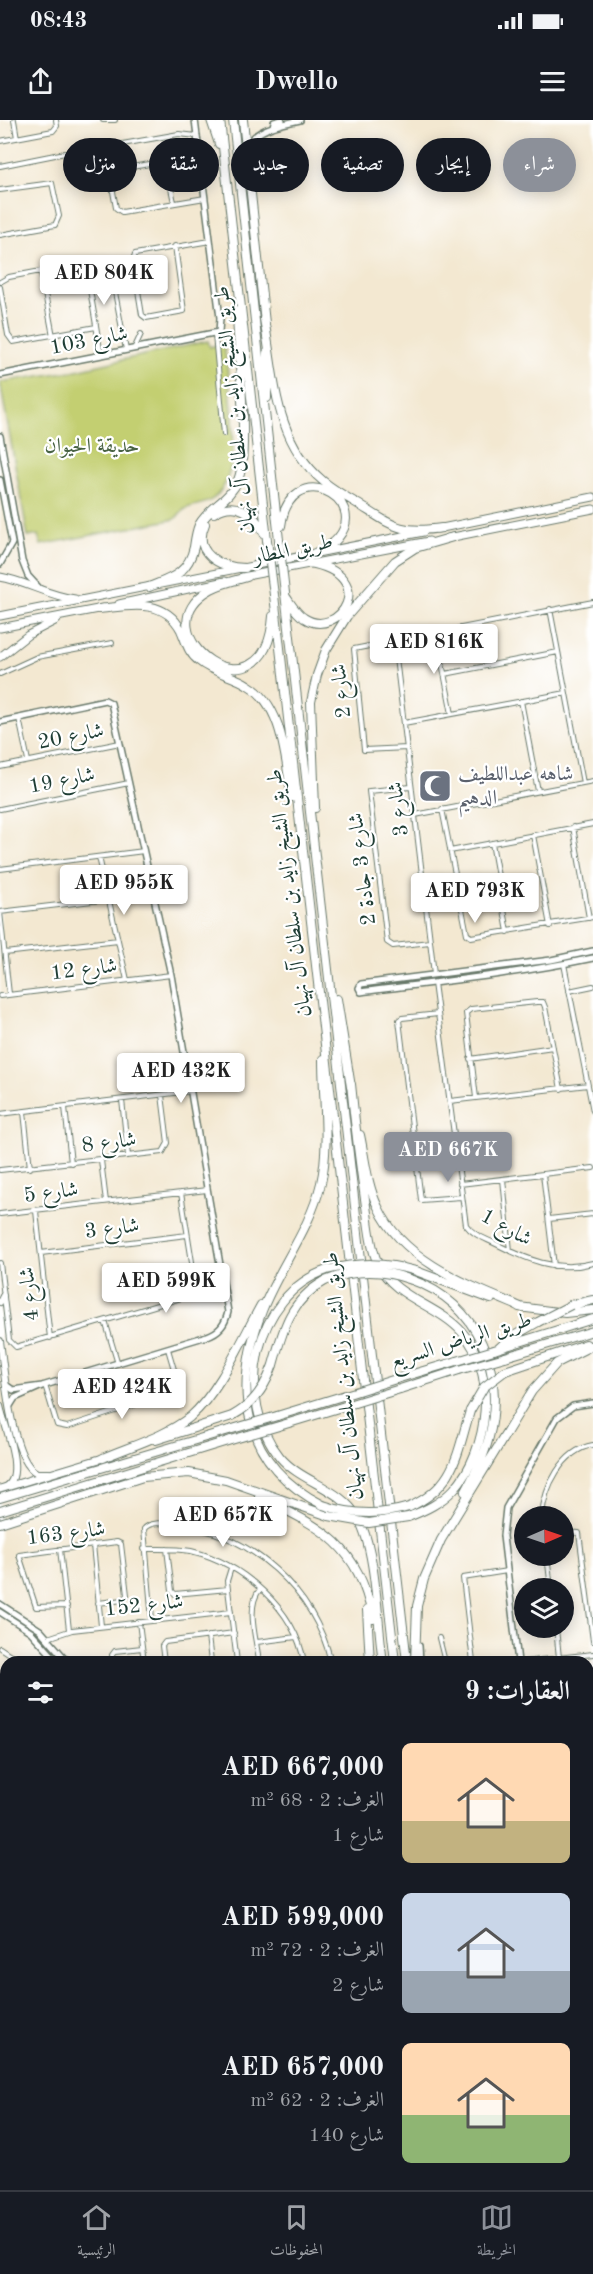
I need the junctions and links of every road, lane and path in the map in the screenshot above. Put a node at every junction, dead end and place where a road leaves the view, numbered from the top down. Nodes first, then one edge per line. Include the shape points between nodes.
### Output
1 (14, 120) edge
2 (56, 120) edge
3 (103, 120) edge
4 (115, 120) edge
5 (195, 120) edge
6 (212, 120) edge
7 (220, 120) edge
8 (233, 120) edge
9 (243, 120) edge
10 (282, 120) edge
11 (300, 120) edge
12 (273, 126) junction
13 (197, 136) junction
14 (17, 138) junction
15 (245, 138) edge
16 (252, 138) edge
17 (0, 141) edge
18 (137, 141) edge
19 (63, 153) edge
20 (225, 162) junction
21 (0, 166) edge
22 (0, 190) edge
23 (251, 192) edge
24 (205, 198) junction
25 (174, 202) junction
26 (0, 235) edge
27 (210, 241) junction
28 (175, 246) junction
29 (237, 267) junction
30 (41, 272) junction
31 (0, 282) edge
32 (114, 286) dead end
33 (0, 287) edge
34 (264, 319) junction
35 (96, 327) junction
36 (141, 334) dead end
37 (217, 334) junction
38 (53, 336) junction
39 (134, 349) junction
40 (126, 351) junction
41 (101, 355) junction
42 (0, 375) edge
43 (266, 423) junction
44 (224, 434) dead end
45 (0, 438) edge
46 (0, 481) edge
47 (593, 497) edge
48 (593, 508) edge
49 (442, 528) junction
50 (453, 537) junction
51 (279, 539) junction
52 (267, 540) junction
53 (12, 543) junction
54 (19, 544) junction
55 (310, 559) junction
56 (0, 564) edge
57 (246, 572) junction
58 (0, 577) edge
59 (149, 587) junction
60 (42, 591) junction
61 (285, 595) junction
62 (274, 596) junction
63 (92, 598) junction
64 (593, 602) edge
65 (99, 609) junction
66 (550, 609) junction
67 (73, 614) junction
68 (0, 616) edge
69 (0, 628) edge
70 (436, 632) junction
71 (394, 641) junction
72 (112, 643) dead end
73 (558, 652) junction
74 (0, 657) edge
75 (0, 674) edge
76 (445, 674) junction
77 (566, 693) junction
78 (521, 701) junction
79 (452, 714) junction
80 (19, 718) junction
81 (0, 722) edge
82 (404, 723) junction
83 (121, 743) junction
84 (407, 748) junction
85 (28, 761) junction
86 (0, 766) edge
87 (593, 781) edge
88 (129, 783) junction
89 (583, 783) junction
90 (411, 787) junction
91 (538, 791) junction
92 (0, 809) edge
93 (442, 809) junction
94 (415, 814) junction
95 (593, 824) edge
96 (573, 827) junction
97 (533, 835) junction
98 (492, 843) junction
99 (144, 851) junction
100 (450, 851) junction
101 (99, 857) junction
102 (304, 864) junction
103 (316, 864) junction
104 (0, 869) edge
105 (109, 899) junction
106 (0, 912) edge
107 (591, 917) edge
108 (550, 926) junction
109 (508, 932) junction
110 (118, 940) junction
111 (430, 942) junction
112 (5, 952) junction
113 (592, 953) edge
114 (328, 964) junction
115 (564, 964) junction
116 (434, 974) junction
117 (171, 975) junction
118 (128, 980) junction
119 (434, 983) junction
120 (593, 986) edge
121 (569, 991) junction
122 (9, 994) junction
123 (0, 996) edge
124 (438, 1014) junction
125 (323, 1022) junction
126 (553, 1047) junction
127 (470, 1059) junction
128 (351, 1084) junction
129 (588, 1086) junction
130 (561, 1089) junction
131 (190, 1091) junction
132 (591, 1092) edge
133 (162, 1095) junction
134 (476, 1098) junction
135 (122, 1100) junction
136 (450, 1101) junction
137 (64, 1107) junction
138 (593, 1111) edge
139 (24, 1112) junction
140 (0, 1114) edge
141 (128, 1156) junction
142 (101, 1160) junction
143 (71, 1163) junction
144 (30, 1168) junction
145 (593, 1168) edge
146 (0, 1170) edge
147 (543, 1174) junction
148 (503, 1179) junction
149 (460, 1184) junction
150 (207, 1190) junction
151 (181, 1193) junction
152 (461, 1197) junction
153 (106, 1202) junction
154 (36, 1211) junction
155 (0, 1214) edge
156 (593, 1214) edge
157 (549, 1219) junction
158 (308, 1221) junction
159 (187, 1235) junction
160 (510, 1251) junction
161 (41, 1252) junction
162 (0, 1263) edge
163 (593, 1263) edge
164 (554, 1266) junction
165 (2, 1299) edge
166 (593, 1300) edge
167 (523, 1308) junction
168 (592, 1312) edge
169 (105, 1322) junction
170 (593, 1330) edge
171 (50, 1338) junction
172 (0, 1341) edge
173 (593, 1344) edge
174 (168, 1349) junction
175 (496, 1349) junction
176 (118, 1364) junction
177 (6, 1385) junction
178 (43, 1386) junction
179 (593, 1403) edge
180 (10, 1406) junction
181 (0, 1409) edge
182 (16, 1434) junction
183 (7, 1436) junction
184 (593, 1445) edge
185 (103, 1458) junction
186 (64, 1472) junction
187 (226, 1480) junction
188 (3, 1494) edge
189 (544, 1506) edge
190 (0, 1511) edge
191 (0, 1523) edge
192 (574, 1533) edge
193 (443, 1536) junction
194 (93, 1545) junction
195 (60, 1549) junction
196 (144, 1549) junction
197 (167, 1549) junction
198 (231, 1568) junction
199 (507, 1571) junction
200 (228, 1589) junction
201 (260, 1589) junction
202 (366, 1590) junction
203 (98, 1603) junction
204 (0, 1604) edge
205 (67, 1606) junction
206 (0, 1612) edge
207 (231, 1612) junction
208 (415, 1617) junction
209 (153, 1620) junction
210 (139, 1622) junction
211 (101, 1626) junction
212 (69, 1630) junction
213 (234, 1633) junction
214 (61, 1635) junction
215 (208, 1636) junction
216 (296, 1637) junction
217 (48, 1638) junction
218 (439, 1638) dead end
219 (556, 1638) edge
220 (593, 1641) edge
221 (257, 1642) junction
222 (57, 1648) junction
223 (142, 1648) junction
224 (593, 1654) edge
225 (53, 1656) edge
226 (63, 1656) edge
227 (112, 1656) edge
228 (143, 1656) edge
229 (163, 1656) edge
230 (210, 1656) edge
231 (236, 1656) edge
232 (258, 1656) edge
233 (302, 1656) edge
234 (328, 1656) edge
235 (370, 1656) edge
236 (382, 1656) edge
237 (382, 1656) edge
238 (394, 1656) edge
239 (405, 1656) edge
240 (415, 1656) edge
241 (419, 1656) edge
242 (444, 1656) edge
243 (472, 1656) edge
244 (517, 1656) edge
245 (559, 1656) edge
246 (576, 1656) edge

1 - 14 street
2 - 14 street via 53,131
3 - 4 street
5 - 13 street
6 - 20 highway
7 - 20 highway, طريق الشيخ زايد بن سلطان آل نهيان
8 - 43 highway, طريق الشيخ زايد بن سلطان آل نهيان
9 - 15 highway
10 - 12 street
11 - 12 street
12 - 16 street
13 - 18 street via 179,134
13 - 24 street
14 - 17 street
19 - 21 street
20 - 29 highway, طريق الشيخ زايد بن سلطان آل نهيان
22 - 26 street via 52,183 59,216 55,225
23 - 34 highway
24 - 25 street
24 - 27 street
25 - 25 street via 118,211 111,172 162,162
27 - 28 street
27 - 37 street via 220,318
28 - 28 street via 134,256 142,315 146,318 184,311
29 - 52 highway, طريق الشيخ زايد بن سلطان آل نهيان
29 - 59 highway via 243,440 240,477 228,496 202,521 183,571
30 - 31 street via 9,276
30 - 35 street via 84,266
30 - 38 street
32 - 40 street
33 - 38 street via 8,335 13,342
34 - 43 highway
34 - 49 highway via 284,429 307,466 332,488 400,529
35 - 38 street
35 - 41 street
36 - 39 street
37 - 39 street, شارع 103
37 - 44 street
39 - 40 street, شارع 103
40 - 41 street, شارع 103
41 - 42 street, شارع 103
43 - 51 highway, طريق الشيخ زايد بن سلطان آل نهيان
45 - 54 street
46 - 53 street
47 - 49 main road, طريق المطار
48 - 50 main road, طريق المطار
49 - 55 main road, طريق المطار
50 - 55 main road, طريق المطار
50 - 103 highway via 409,551 395,561 340,624 322,659 311,702
51 - 55 highway via 284,510 293,496 308,489 326,490 342,504 345,523 336,540
51 - 61 highway, طريق الشيخ زايد بن سلطان آل نهيان, bridge
52 - 57 highway via 258,520 243,509 220,509 207,519 202,540 207,555 218,564
52 - 62 highway, طريق الشيخ زايد بن سلطان آل نهيان, bridge
53 - 54 street
53 - 56 street
54 - 60 street via 24,568
55 - 57 main road, طريق المطار
55 - 61 highway via 344,580 348,598 343,611 329,622 314,622 301,616
57 - 59 main road, طريق المطار
57 - 62 highway via 213,587 193,608 189,631 202,657 227,668 239,668 256,659 270,641
57 - 65 main road, طريق المطار
58 - 60 main road
59 - 63 main road, طريق المطار
60 - 63 main road via 67,598
61 - 103 highway, طريق الشيخ زايد بن سلطان آل نهيان
62 - 102 highway, طريق الشيخ زايد بن سلطان آل نهيان
63 - 68 main road, طريق المطار
64 - 66 street, شارع 2
65 - 67 main road, طريق المطار
65 - 102 highway via 139,605 163,611 177,624 198,661 248,685 268,704 280,731
66 - 70 street, شارع 2
66 - 73 street
67 - 69 main road, طريق المطار
67 - 74 main road via 42,626
70 - 71 street, شارع 2
70 - 76 street
71 - 82 street, شارع 3
71 - 84 street, شارع 2 via 353,651 363,747 367,752
72 - 75 street via 37,657
73 - 76 street
73 - 77 street
76 - 79 street
77 - 78 street
77 - 89 street
78 - 79 street
78 - 91 street
79 - 82 street
80 - 81 street
80 - 83 street via 108,701
80 - 85 street, شارع 20
82 - 84 street, شارع 3
83 - 85 street, شارع 20
83 - 88 street
84 - 90 street, شارع 3
85 - 86 street, شارع 20
87 - 89 street
88 - 92 street, شارع 19
88 - 99 street
89 - 91 street
90 - 94 street, شارع 3
90 - 111 street, شارع 3 جادة 2 via 369,791 387,942 393,946
91 - 93 street
93 - 94 street
93 - 100 street
94 - 111 street, شارع 3
95 - 96 street
96 - 97 street
96 - 107 street
97 - 98 street
97 - 108 street
98 - 100 street
98 - 109 street
99 - 101 street
99 - 117 street
100 - 109 street via 467,934 471,937
101 - 104 street
101 - 105 street
102 - 125 highway, طريق الشيخ زايد بن سلطان آل نهيان
103 - 114 highway, طريق الشيخ زايد بن سلطان آل نهيان
105 - 106 street
105 - 110 street
106 - 112 street
107 - 108 street
108 - 109 street
110 - 112 street
110 - 118 street
111 - 116 street, شارع 3
112 - 122 street
113 - 115 street
113 - 116 street
114 - 128 highway
114 - 239 highway, طريق الشيخ زايد بن سلطان آل نهيان
115 - 119 street
115 - 121 street
116 - 119 street via 361,984 361,992
117 - 118 street, شارع 12
117 - 131 street
118 - 122 street, شارع 12
119 - 124 street, شارع 1
120 - 121 street
121 - 129 street
122 - 123 street, شارع 12
124 - 136 street, شارع 1
124 - 152 street via 399,1020 409,1116 421,1200
125 - 158 highway via 324,1161
125 - 238 highway, طريق الشيخ زايد بن سلطان آل نهيان
126 - 127 street
126 - 127 street via 543,1002 471,1010 465,1017
126 - 130 street
127 - 134 street
128 - 167 highway via 370,1185 393,1233 430,1263
128 - 187 highway, bridge via 374,1256 392,1283 445,1316 472,1346 482,1376 484,1418 475,1454 468,1468 433,1507 408,1517 369,1523 329,1516
129 - 130 street
129 - 132 street
130 - 134 street
131 - 133 street
131 - 150 street
132 - 138 street
133 - 135 street
133 - 141 street, شارع 8 via 167,1149
134 - 136 street
135 - 137 street
135 - 141 street
136 - 149 street, شارع 1
137 - 139 street
137 - 143 street
139 - 140 street
139 - 144 street
141 - 142 street, شارع 8
142 - 143 street, شارع 8
142 - 153 street, شارع 5
143 - 144 street, شارع 8
144 - 146 street, شارع 8
145 - 147 street
147 - 148 street
147 - 157 street
148 - 149 street
148 - 160 street
149 - 152 street, شارع 1
150 - 151 street, شارع 5
150 - 174 street via 228,1312 216,1333
151 - 153 street, شارع 5
151 - 159 street
152 - 160 street, شارع 1 via 468,1228
153 - 154 street, شارع 5
154 - 155 street, شارع 5
154 - 161 street, شارع 4
156 - 157 street
157 - 164 street
158 - 173 highway, bridge via 263,1310 250,1349 247,1401 252,1432 267,1461 289,1484 323,1505 360,1513 385,1513 432,1495 449,1475 471,1411 484,1387 505,1371
158 - 185 highway via 201,1406 168,1430
159 - 161 street, شارع 3
159 - 169 street via 194,1293
160 - 164 street, شارع 1
161 - 171 street, شارع 4
162 - 165 street
163 - 164 street, شارع 1
165 - 171 street via 10,1342 20,1347
166 - 175 highway, bridge via 571,1305
167 - 168 highway
167 - 236 highway, bridge via 416,1271 381,1263 354,1264 327,1270 295,1287 269,1320 257,1358 258,1410 267,1438 292,1468 342,1498 358,1518 367,1542
168 - 175 highway, طريق الرياض السريع
169 - 171 street
169 - 176 street
170 - 190 highway, طريق الرياض السريع, bridge
172 - 177 main road
173 - 193 highway via 557,1363 538,1383
174 - 176 street
174 - 178 street via 180,1390 67,1427 57,1425
175 - 188 highway, طريق الرياض السريع, bridge
176 - 178 street
177 - 178 street via 13,1390
177 - 180 main road
178 - 180 street via 15,1398
179 - 199 street via 573,1406 557,1418 510,1497 503,1524
180 - 182 main road
181 - 183 main road
182 - 183 main road
182 - 186 main road via 24,1461 32,1470
183 - 188 main road via 15,1473
184 - 189 street via 575,1451 565,1460 547,1492
185 - 186 main road
185 - 193 highway, bridge via 232,1416 248,1407 273,1365 292,1309 325,1281 373,1272 412,1280 448,1299 475,1328 489,1356 492,1376 493,1418 489,1437
186 - 188 main road
187 - 191 highway via 189,1473 150,1476
187 - 202 highway via 333,1539 354,1564
192 - 220 street via 579,1533
193 - 208 highway via 424,1579
194 - 195 street, شارع 163
194 - 203 street
194 - 203 street, شارع 163 via 121,1544 128,1595 123,1600
195 - 205 street
195 - 205 street, شارع 163 via 24,1552 19,1560 36,1607
196 - 197 street
196 - 209 street
196 - 234 street via 144,1529 155,1523 205,1530 251,1551 278,1571 301,1596
197 - 198 street via 190,1551
197 - 200 street via 175,1594
198 - 200 street
198 - 201 street
199 - 243 street via 464,1578
199 - 244 street
200 - 207 street
201 - 216 street via 283,1614
201 - 221 street via 252,1609
202 - 235 highway
202 - 237 highway
203 - 211 street
204 - 217 street
205 - 212 street
206 - 225 street via 31,1632
207 - 209 street, شارع 152
207 - 213 street
208 - 240 highway
208 - 241 street
209 - 210 street, شارع 152
210 - 211 street, شارع 152
210 - 223 street
211 - 212 street, شارع 152
212 - 214 street, شارع 152
213 - 215 street
213 - 231 street
214 - 217 street, شارع 152
214 - 222 street
215 - 229 street via 165,1642
215 - 230 street
216 - 221 street
216 - 233 street
217 - 222 street
218 - 242 street
219 - 245 street
221 - 232 street
222 - 226 street
223 - 227 street via 116,1651
223 - 228 street
224 - 246 street

